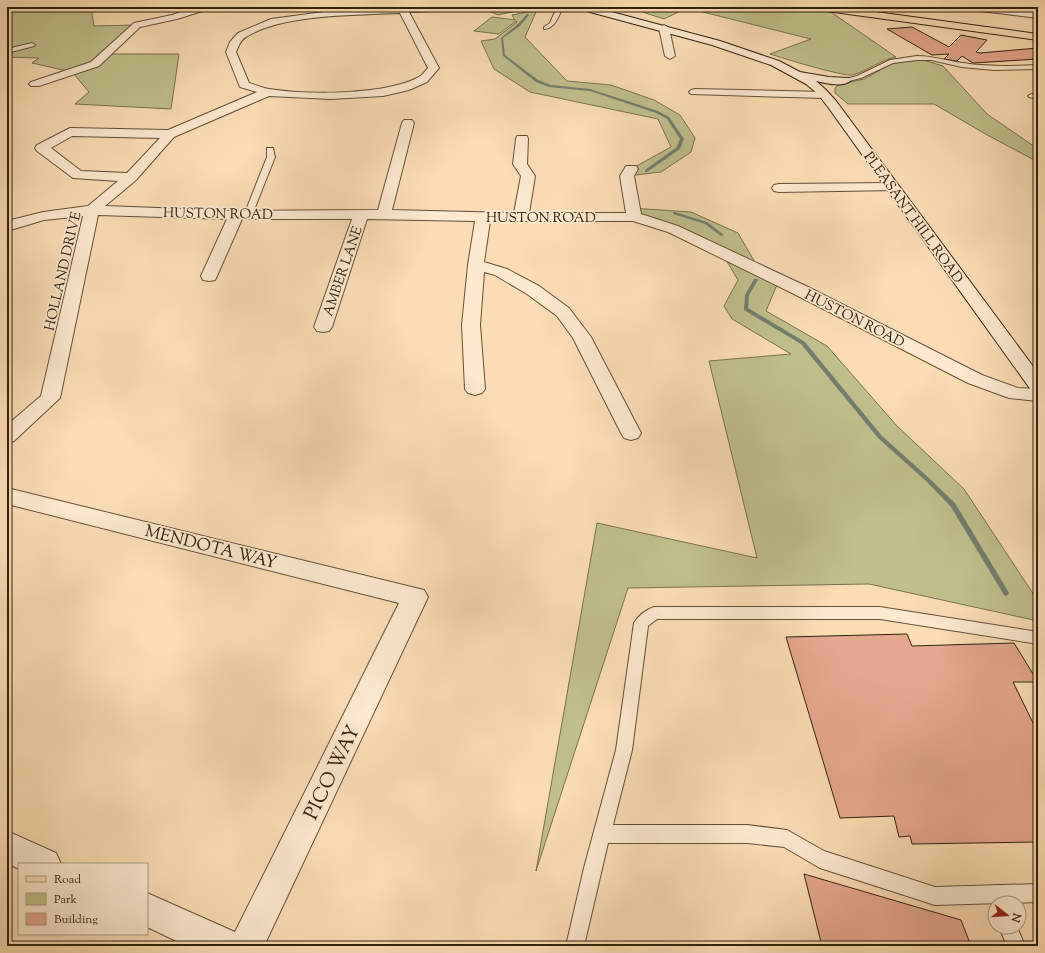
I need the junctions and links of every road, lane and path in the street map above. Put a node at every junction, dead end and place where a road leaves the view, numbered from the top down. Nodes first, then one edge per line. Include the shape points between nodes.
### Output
1 (191, 7) edge
2 (216, 7) edge
3 (458, 7) edge
4 (560, 7) edge
5 (582, 7) edge
6 (614, 7) edge
7 (819, 7) edge
8 (972, 7) edge
9 (1034, 7) edge
10 (206, 8) edge
11 (404, 9) edge
12 (1038, 10) edge
13 (962, 13) dead end
14 (1038, 16) edge
15 (1038, 23) edge
16 (546, 28) dead end
17 (664, 28) junction
18 (1038, 37) edge
19 (32, 45) dead end
20 (7, 51) edge
21 (670, 56) dead end
22 (775, 63) junction
23 (1038, 67) edge
24 (798, 75) junction
25 (845, 80) junction
26 (35, 84) dead end
27 (268, 92) junction
28 (695, 92) dead end
29 (823, 94) junction
30 (408, 123) dead end
31 (170, 134) junction
32 (522, 139) dead end
33 (270, 150) dead end
34 (631, 169) dead end
35 (131, 177) junction
36 (892, 187) junction
37 (779, 188) dead end
38 (92, 210) junction
39 (384, 214) junction
40 (242, 215) junction
41 (361, 215) junction
42 (483, 217) junction
43 (634, 217) junction
44 (521, 218) junction
45 (7, 226) edge
46 (476, 265) junction
47 (209, 276) dead end
48 (323, 327) dead end
49 (1038, 386) edge
50 (475, 389) dead end
51 (1038, 395) edge
52 (631, 433) dead end
53 (7, 436) edge
54 (7, 496) edge
55 (415, 597) joint
56 (1038, 638) edge
57 (602, 834) junction
58 (7, 847) edge
59 (43, 863) edge
60 (1038, 894) edge
61 (1027, 895) edge
62 (987, 899) edge
63 (148, 910) edge
64 (1011, 935) edge
65 (226, 946) edge
66 (246, 946) edge
67 (575, 946) edge
68 (1016, 946) edge

1 - 10 street
2 - 10 street
3 - 11 street
4 - 16 lane via 552,24
5 - 17 street, PLEASANT HILL ROAD
6 - 22 street, PLEASANT HILL ROAD via 716,38 765,56
7 - 18 main road
8 - 14 street
9 - 12 lane
10 - 26 street via 137,25 95,64
11 - 27 street via 434,68 422,81 384,92 318,96
11 - 27 street via 331,14 274,22 242,35 235,42 231,52 244,85
13 - 15 main road
17 - 21 street
17 - 22 street, PLEASANT HILL ROAD
19 - 20 lane
22 - 24 street, PLEASANT HILL ROAD
23 - 25 lane via 994,68 931,58 900,59 859,77
24 - 25 street
24 - 29 street, PLEASANT HILL ROAD
25 - 29 street via 833,83
27 - 31 street, HOLLAND DRIVE
28 - 29 street
29 - 36 street, PLEASANT HILL ROAD
30 - 39 street
31 - 35 street, HOLLAND DRIVE
31 - 35 street via 70,132 42,148 78,175
32 - 44 street via 520,164 528,176
33 - 40 lane via 271,157
34 - 43 street via 627,176
35 - 38 street, HOLLAND DRIVE
36 - 37 street
36 - 49 street, PLEASANT HILL ROAD
38 - 40 street, HUSTON ROAD
38 - 45 street, HUSTON ROAD via 43,216
38 - 53 street, HOLLAND DRIVE via 50,398
39 - 41 street, HUSTON ROAD
39 - 42 street, HUSTON ROAD
40 - 41 street, HUSTON ROAD
40 - 47 street
41 - 48 street, AMBER LANE
42 - 44 street, HUSTON ROAD
42 - 46 street
43 - 44 street, HUSTON ROAD
43 - 51 street, HUSTON ROAD via 673,229 975,379 1016,394
46 - 50 street via 471,325
46 - 52 street via 501,272 533,290 563,312 582,337
54 - 55 street, MENDOTA WAY
55 - 66 street, PICO WAY
56 - 57 lane via 880,613 654,613 641,623 624,750
57 - 62 lane via 747,834 787,839 820,859 935,896
57 - 67 lane
58 - 59 street
60 - 61 lane
63 - 65 street
64 - 68 lane

